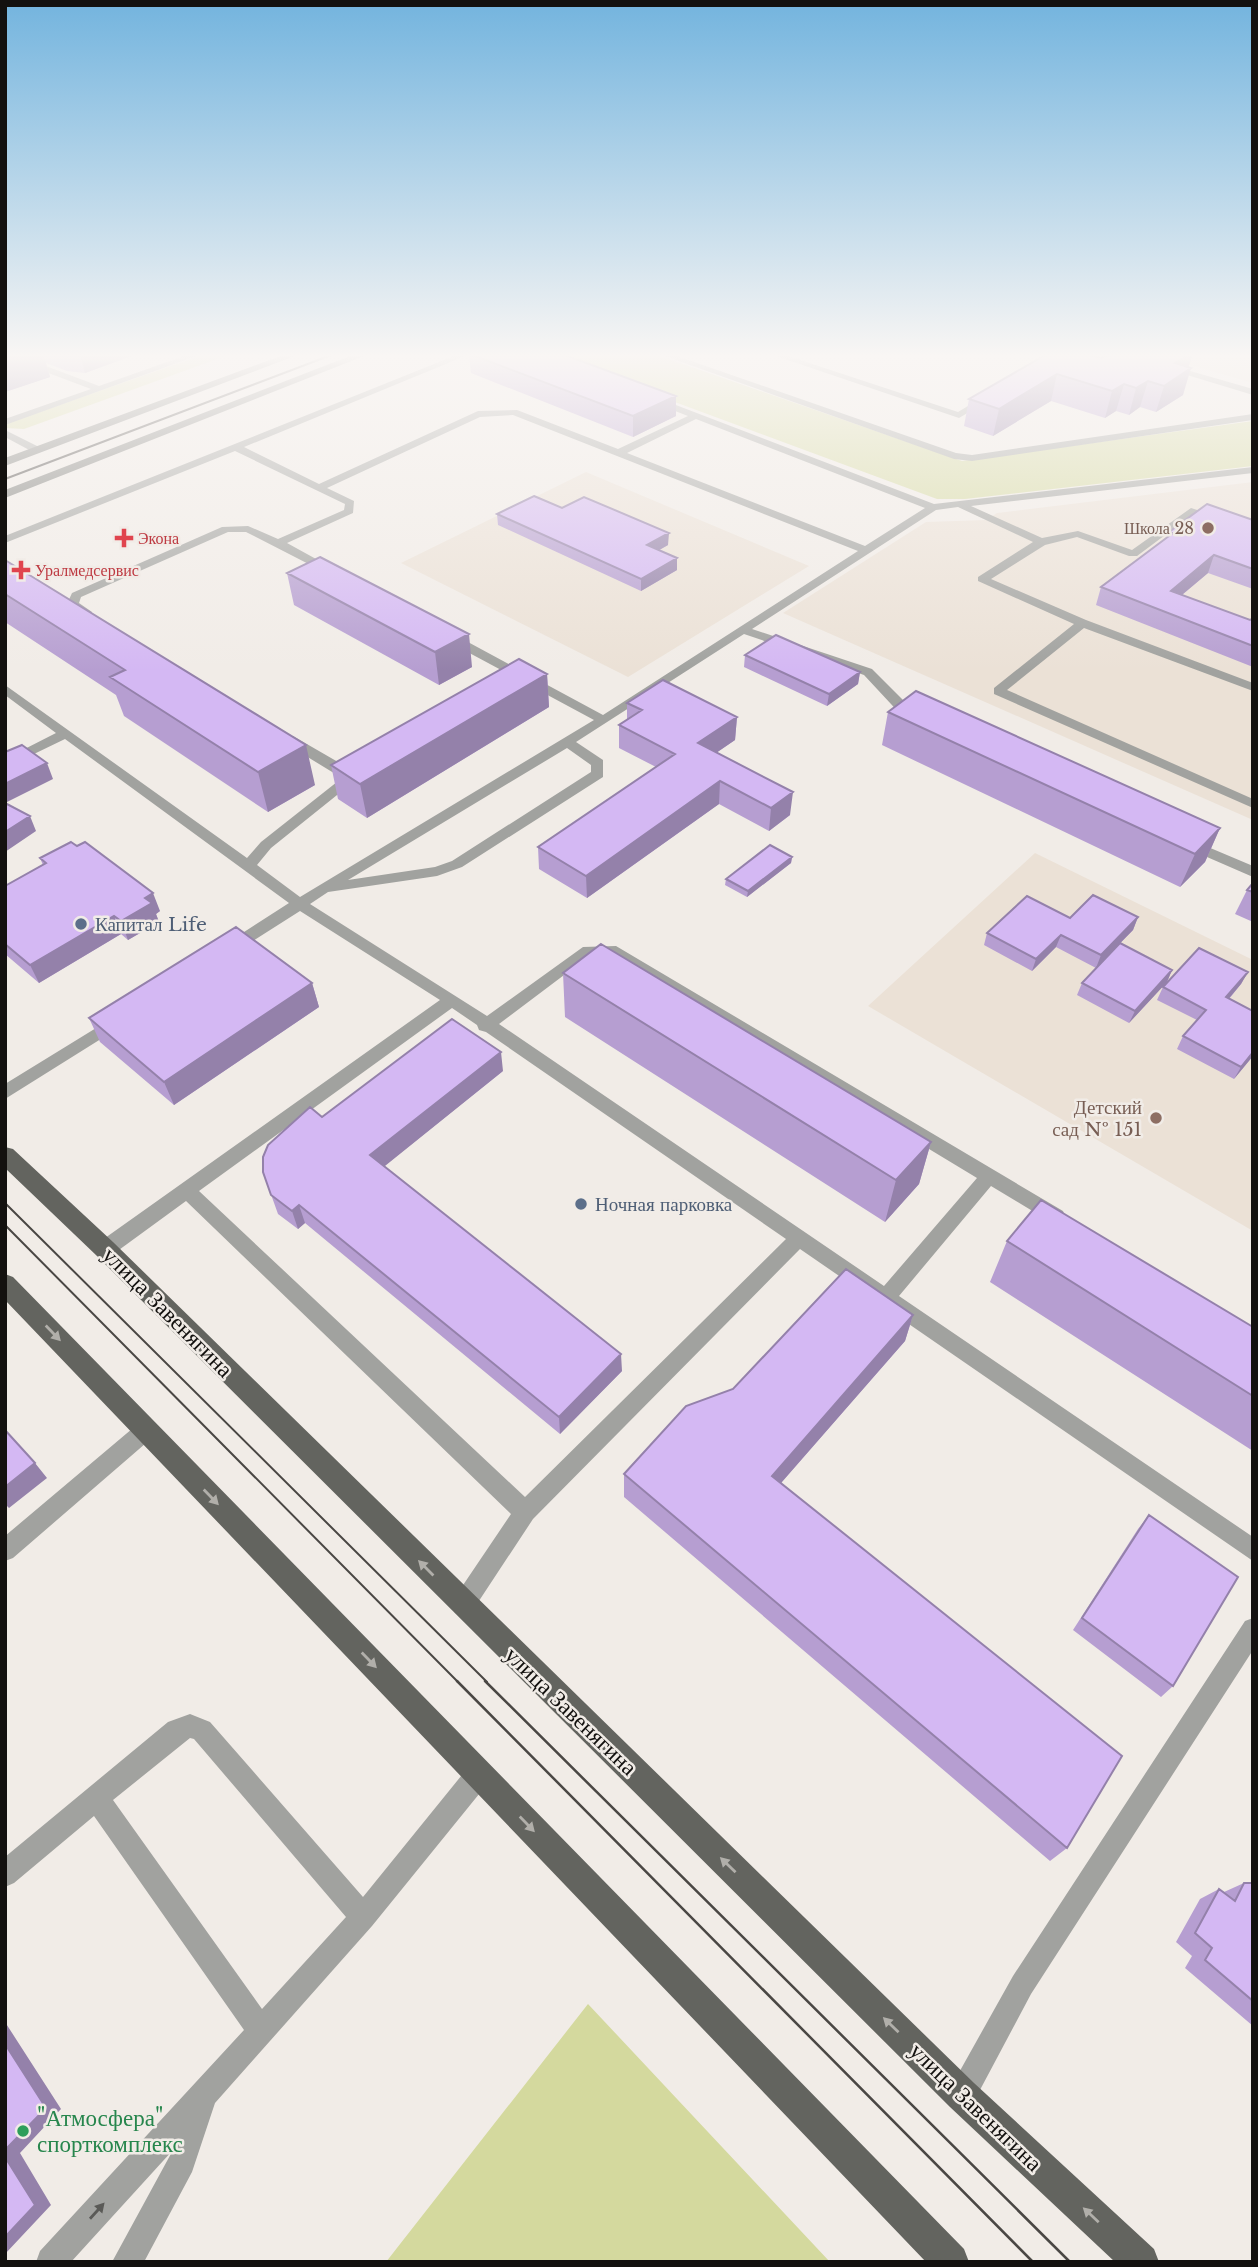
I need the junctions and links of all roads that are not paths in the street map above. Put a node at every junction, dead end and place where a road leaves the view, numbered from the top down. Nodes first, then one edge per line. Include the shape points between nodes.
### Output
1 (93, 460) edge
2 (203, 460) edge
3 (263, 460) edge
4 (378, 460) edge
5 (640, 460) edge
6 (810, 460) edge
7 (1253, 470) edge
8 (320, 486) junction
9 (5, 494) edge
10 (959, 504) junction
11 (933, 507) junction
12 (1253, 532) edge
13 (5, 540) edge
14 (1041, 542) junction
15 (278, 543) junction
16 (866, 550) junction
17 (349, 582) edge
18 (99, 622) edge
19 (1082, 623) junction
20 (743, 630) junction
21 (444, 635) edge
22 (1253, 687) edge
23 (5, 689) edge
24 (603, 720) junction
25 (923, 724) edge
26 (66, 733) junction
27 (282, 735) edge
28 (567, 742) junction
29 (5, 764) edge
30 (1253, 804) edge
31 (1177, 838) edge
32 (249, 865) junction
33 (1253, 872) edge
34 (321, 890) junction
35 (300, 904) junction
36 (217, 957) edge
37 (452, 1000) junction
38 (123, 1017) edge
39 (485, 1026) junction
40 (5, 1093) edge
41 (5, 1155) edge
42 (990, 1175) junction
43 (186, 1190) junction
44 (1070, 1224) edge
45 (797, 1240) junction
46 (105, 1249) junction
47 (9, 1295) edge
48 (887, 1296) junction
49 (146, 1430) junction
50 (524, 1512) junction
51 (5, 1550) edge
52 (1253, 1550) edge
53 (463, 1605) junction
54 (1253, 1629) edge
55 (479, 1774) junction
56 (97, 1798) junction
57 (5, 1874) edge
58 (363, 1917) junction
59 (261, 2031) junction
60 (962, 2095) junction
61 (203, 2096) junction
62 (51, 2262) edge
63 (127, 2262) edge
64 (951, 2262) edge
65 (1141, 2262) edge

1 - 9 main road
2 - 13 lane
3 - 8 lane
4 - 8 lane
5 - 16 lane
6 - 11 lane
7 - 10 lane
8 - 15 lane via 350,503 349,511
10 - 11 lane
10 - 14 lane
11 - 16 lane
12 - 14 lane via 1191,511 1133,554 1078,534
14 - 19 lane via 982,579
15 - 17 lane
15 - 18 lane via 247,529 226,529 76,595 73,604
16 - 20 lane
19 - 22 lane
19 - 30 lane via 998,691
20 - 24 lane
20 - 25 lane via 869,672 902,710
21 - 24 lane via 522,684
23 - 26 lane
24 - 28 lane
26 - 29 lane
26 - 32 lane
27 - 32 lane via 356,774 266,845
28 - 34 lane
28 - 34 lane via 598,763 598,774 457,864
31 - 33 lane
32 - 35 lane
34 - 35 lane
35 - 36 lane
35 - 37 lane
37 - 39 lane
37 - 43 lane
38 - 40 lane
39 - 42 lane via 579,956 611,950
39 - 45 lane
41 - 46 main road, улица Завенягина
42 - 44 lane
42 - 48 lane
43 - 46 lane
43 - 50 lane
45 - 48 lane
45 - 50 lane
53 -> 46 main road, улица Завенягина
47 -> 49 main road
48 - 52 lane
49 - 51 lane
49 -> 55 main road
50 - 53 lane
60 -> 53 main road, улица Завенягина
54 - 60 lane via 1022,1985
55 - 58 lane
55 -> 64 main road
56 - 57 lane
56 - 58 lane via 177,1731 197,1727
56 - 59 lane
58 - 59 lane
59 - 61 lane
65 -> 60 main road, улица Завенягина
62 -> 61 lane
61 - 63 lane via 197,2130 182,2167

